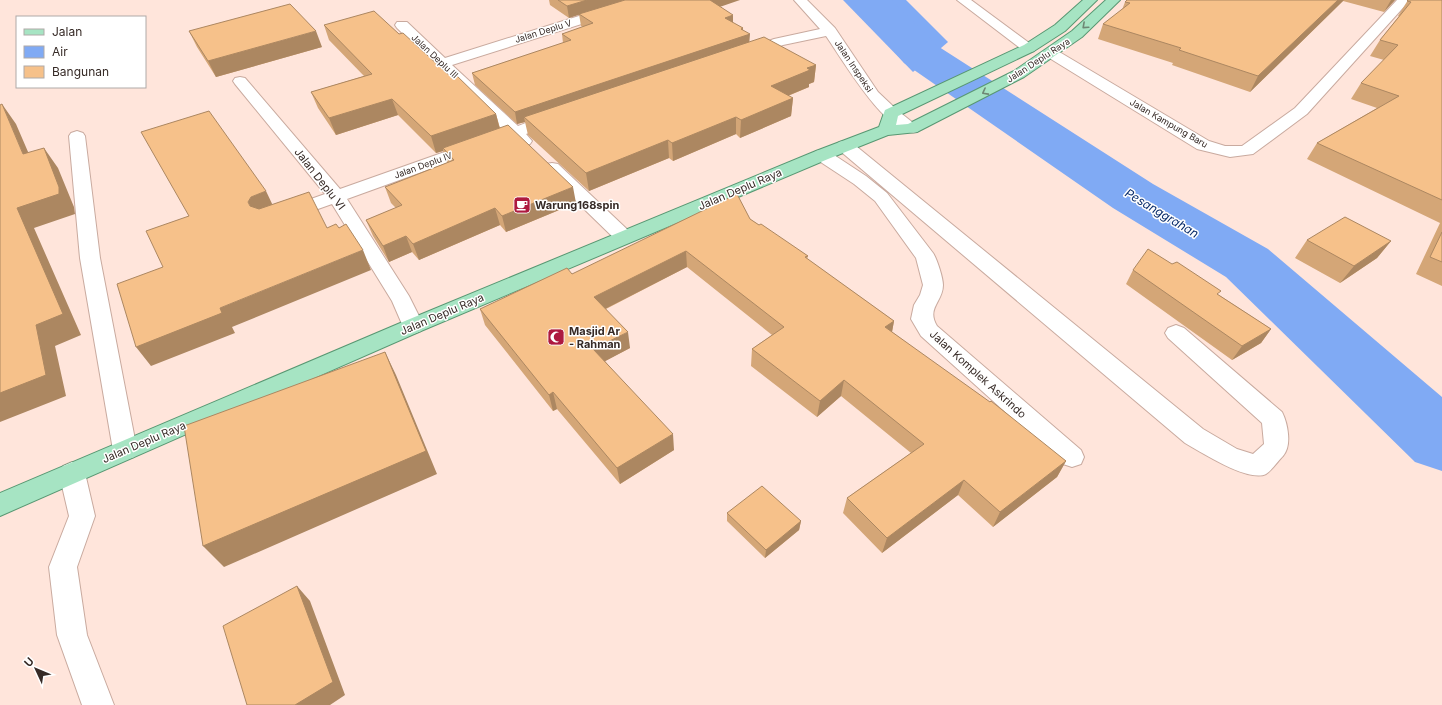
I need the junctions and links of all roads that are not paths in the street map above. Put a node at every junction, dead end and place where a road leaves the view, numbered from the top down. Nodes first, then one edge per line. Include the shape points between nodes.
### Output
1 (643, 0) edge
2 (800, 0) edge
3 (964, 0) edge
4 (1091, 0) edge
5 (1114, 0) edge
6 (1404, 0) edge
7 (402, 25) dead end
8 (830, 30) junction
9 (1029, 48) junction
10 (1051, 53) junction
11 (734, 57) edge
12 (442, 63) junction
13 (240, 81) dead end
14 (891, 113) junction
15 (568, 114) edge
16 (911, 129) junction
17 (886, 130) junction
18 (515, 132) junction
19 (77, 136) dead end
20 (845, 146) junction
21 (822, 155) junction
22 (336, 196) junction
23 (276, 218) edge
24 (624, 237) junction
25 (413, 326) junction
26 (1176, 333) dead end
27 (126, 450) junction
28 (1072, 457) dead end
29 (72, 473) junction
30 (0, 505) edge
31 (98, 705) edge

1 - 12 street, Jalan Deplu V
2 - 8 street, Jalan Inspeksi
3 - 9 street
4 - 9 main road, Jalan Deplu Raya via 1060,28
5 -> 10 main road, Jalan Deplu Raya
6 - 10 street, Jalan Kampung Baru via 1301,111 1247,150 1240,152 1232,153 1203,145
7 - 12 street, Jalan Deplu III
8 - 11 street via 779,42
8 - 14 street, Jalan Inspeksi via 873,95
9 - 14 main road, Jalan Deplu Raya
10 -> 16 main road, Jalan Deplu Raya via 1019,74
12 - 18 street, Jalan Deplu III
13 - 22 street, Jalan Deplu VI
14 - 16 street, Jalan Inspeksi
14 - 17 main road
15 - 18 street, Jalan Deplu IV
16 - 17 main road, Jalan Deplu Raya
17 - 20 main road, Jalan Deplu Raya
18 - 22 street, Jalan Deplu IV
18 - 24 street, Jalan Deplu III
19 - 27 street via 90,258
20 - 21 main road, Jalan Deplu Raya
20 - 26 street via 1194,436 1229,458 1258,466 1276,447 1274,419
21 - 24 main road, Jalan Deplu Raya
21 - 28 street, Jalan Komplek Askrindo via 881,197 926,257 933,285 930,297 924,305 922,319 929,331
22 - 23 street, Jalan Deplu IV
22 - 25 street, Jalan Deplu VI via 402,301
24 - 25 main road, Jalan Deplu Raya
25 - 27 main road, Jalan Deplu Raya
27 - 29 main road, Jalan Deplu Raya
29 - 30 main road, Jalan Deplu Raya
29 - 31 street via 82,516 63,567 72,635

